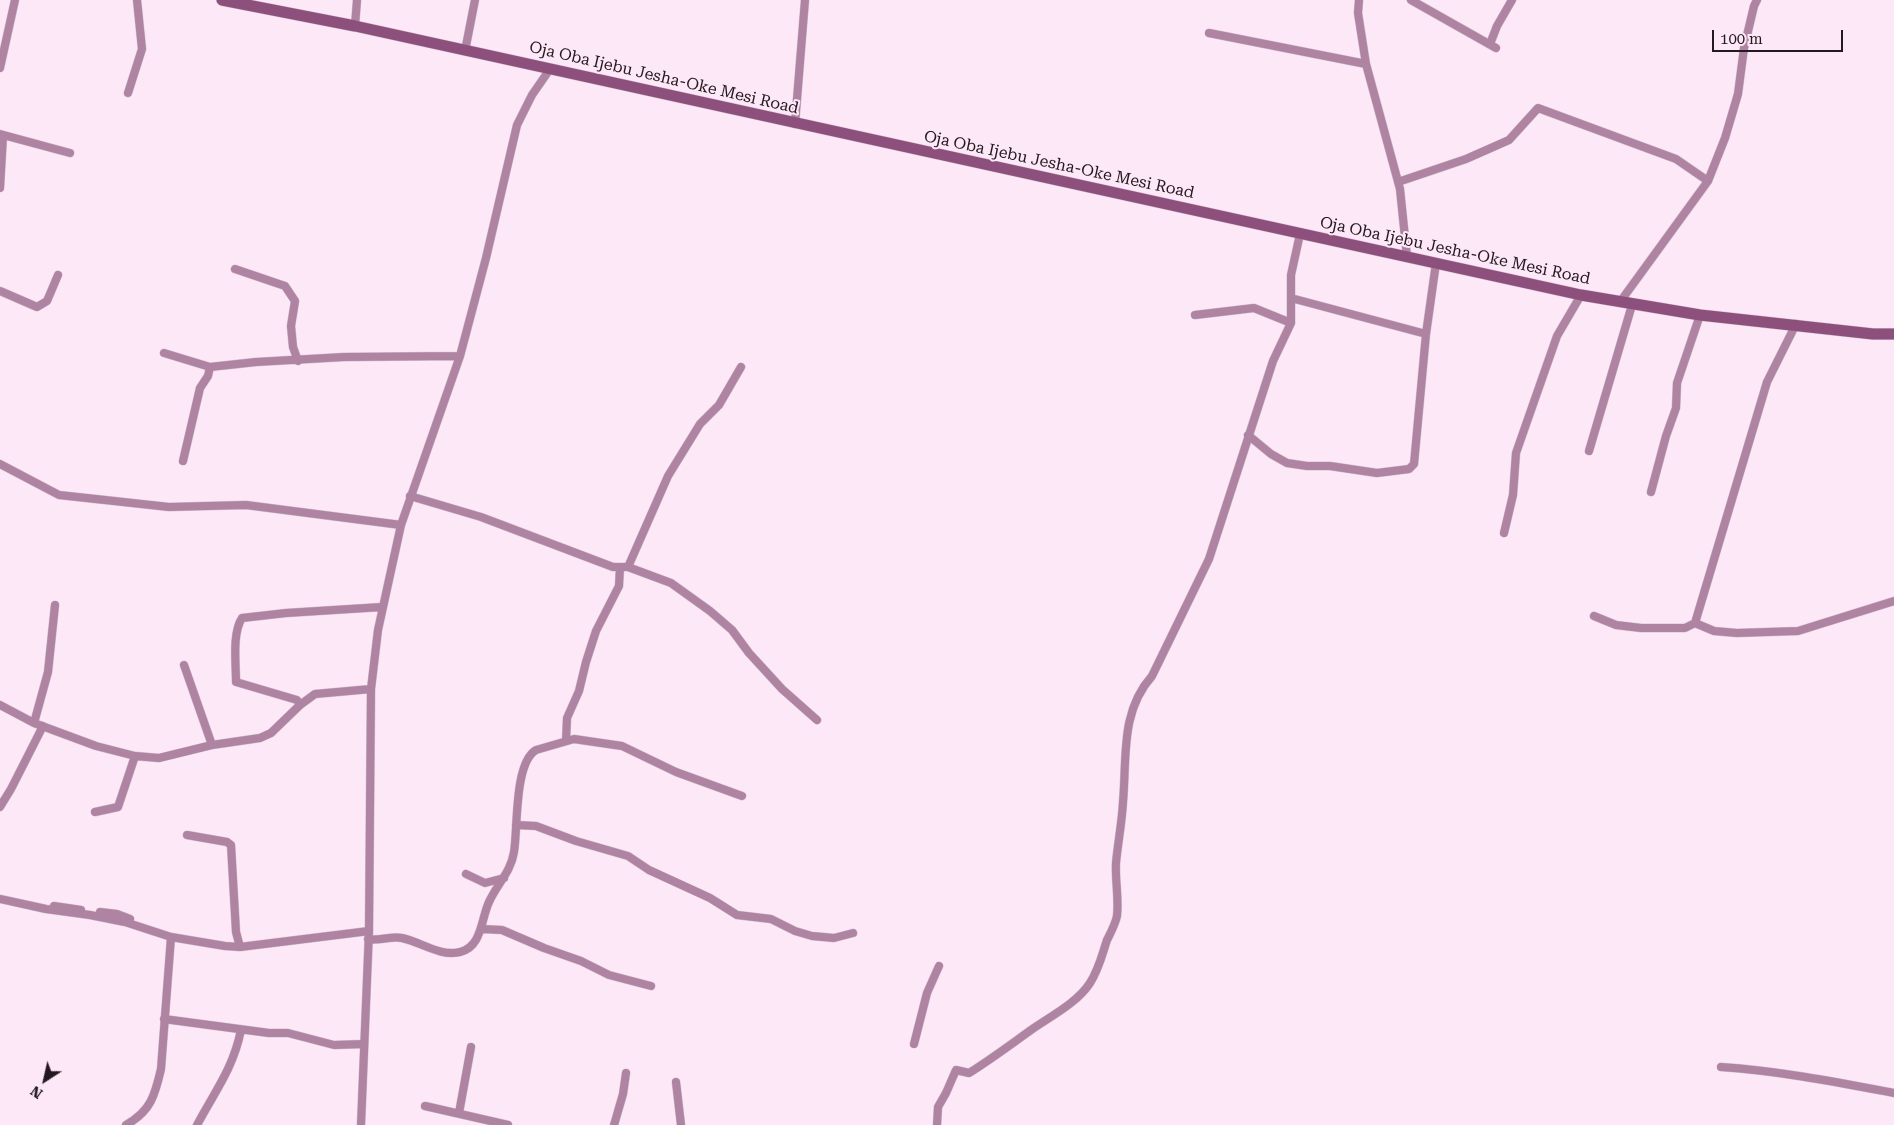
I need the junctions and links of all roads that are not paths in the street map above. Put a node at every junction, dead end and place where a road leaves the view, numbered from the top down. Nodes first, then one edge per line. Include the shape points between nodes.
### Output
1 (15, 0) edge
2 (137, 0) edge
3 (222, 0) edge
4 (357, 0) edge
5 (475, 0) edge
6 (806, 0) edge
7 (1359, 0) edge
8 (1411, 0) edge
9 (1512, 0) edge
10 (1757, 0) edge
11 (355, 26) junction
12 (1208, 33) dead end
13 (465, 51) junction
14 (1366, 64) junction
15 (0, 68) edge
16 (550, 69) junction
17 (128, 93) dead end
18 (795, 124) junction
19 (1, 135) edge
20 (70, 153) dead end
21 (1708, 181) junction
22 (1398, 182) junction
23 (0, 188) edge
24 (1300, 234) junction
25 (1407, 258) junction
26 (1436, 264) junction
27 (235, 269) dead end
28 (58, 275) dead end
29 (0, 291) edge
30 (1581, 295) junction
31 (1291, 298) junction
32 (1626, 304) junction
33 (1195, 315) dead end
34 (1700, 315) junction
35 (1291, 323) junction
36 (1796, 324) junction
37 (1426, 334) junction
38 (1894, 334) edge
39 (164, 353) dead end
40 (460, 356) junction
41 (298, 361) junction
42 (210, 367) junction
43 (741, 367) dead end
44 (1248, 435) junction
45 (1589, 452) dead end
46 (183, 461) dead end
47 (0, 464) edge
48 (1651, 492) dead end
49 (410, 496) junction
50 (401, 525) junction
51 (1504, 533) dead end
52 (624, 567) junction
53 (1894, 601) edge
54 (55, 605) dead end
55 (382, 607) junction
56 (1594, 616) dead end
57 (1695, 623) junction
58 (184, 664) dead end
59 (371, 689) junction
60 (0, 705) edge
61 (300, 705) junction
62 (817, 720) dead end
63 (34, 723) junction
64 (43, 726) junction
65 (566, 741) junction
66 (212, 745) junction
67 (135, 756) junction
68 (742, 796) dead end
69 (0, 807) edge
70 (95, 812) dead end
71 (516, 825) junction
72 (187, 834) dead end
73 (466, 874) dead end
74 (504, 878) junction
75 (485, 883) junction
76 (0, 898) edge
77 (489, 902) junction
78 (54, 906) dead end
79 (482, 929) junction
80 (853, 934) dead end
81 (369, 935) junction
82 (171, 936) junction
83 (240, 947) junction
84 (939, 966) dead end
85 (651, 986) dead end
86 (164, 1019) junction
87 (241, 1030) junction
88 (364, 1044) junction
89 (914, 1044) dead end
90 (471, 1047) dead end
91 (1721, 1067) dead end
92 (626, 1073) dead end
93 (676, 1082) dead end
94 (1894, 1093) edge
95 (425, 1106) dead end
96 (458, 1113) junction
97 (126, 1125) edge
98 (197, 1125) edge
99 (361, 1125) edge
100 (508, 1125) edge
101 (614, 1125) edge
102 (681, 1125) edge
103 (937, 1125) edge

1 - 15 street
2 - 17 street via 142,49
3 - 11 main road, Oja Oba Ijebu Jesha-Oke Mesi Road
4 - 11 street
5 - 13 street
6 - 18 street
7 - 14 street
8 - 9 street via 1493,46 1496,26
10 - 21 street via 1744,48 1738,94
11 - 13 main road, Oja Oba Ijebu Jesha-Oke Mesi Road
12 - 14 street
13 - 16 main road, Oja Oba Ijebu Jesha-Oke Mesi Road
14 - 22 street
16 - 18 main road, Oja Oba Ijebu Jesha-Oke Mesi Road
16 - 40 street via 517,124
18 - 24 main road, Oja Oba Ijebu Jesha-Oke Mesi Road
19 - 20 street
19 - 23 street
21 - 22 street via 1676,159 1538,108 1509,140 1466,159
21 - 32 street
22 - 25 street
24 - 25 main road, Oja Oba Ijebu Jesha-Oke Mesi Road
24 - 31 street via 1291,275
25 - 26 main road, Oja Oba Ijebu Jesha-Oke Mesi Road
26 - 30 main road, Oja Oba Ijebu Jesha-Oke Mesi Road
26 - 37 street
27 - 41 street via 285,286 295,301 291,326
28 - 29 street via 47,301 37,307
30 - 32 main road, Oja Oba Ijebu Jesha-Oke Mesi Road
30 - 51 street via 1557,336 1516,453 1513,495
31 - 35 street
31 - 37 street
32 - 34 main road, Oja Oba Ijebu Jesha-Oke Mesi Road
32 - 45 street
33 - 35 street via 1254,308
34 - 36 main road, Oja Oba Ijebu Jesha-Oke Mesi Road
34 - 48 street via 1677,382 1676,408
35 - 44 street via 1272,361
36 - 38 main road, Oja Oba Ijebu Jesha-Oke Mesi Road
36 - 57 street via 1767,382
37 - 44 street via 1414,464 1409,469 1377,473 1287,463
39 - 42 street
40 - 41 street via 344,357
40 - 49 street
41 - 42 street
42 - 46 street via 200,388
43 - 52 street via 719,406 700,424 668,476
44 - 103 street via 1210,559 1152,676 1141,688 1134,705 1126,734 1115,881 1117,915 1098,970 1078,998 992,1059 969,1073 956,1070 938,1107
47 - 50 street via 59,496 169,507 246,505
49 - 50 street
49 - 52 street via 481,517 613,568
50 - 55 street
52 - 62 street via 671,583 710,611 732,630 782,690
52 - 65 street via 619,586 596,631 579,691 567,718
53 - 57 street via 1798,631 1737,633 1714,631
54 - 63 street via 48,672
55 - 59 street
55 - 61 street via 242,618 236,634 236,682 297,700
56 - 57 street via 1616,626 1641,628 1685,628
58 - 66 street
59 - 61 street via 315,694
59 - 81 street
60 - 63 street
61 - 66 street via 271,733 260,738
63 - 64 street
64 - 67 street via 96,746
64 - 69 street
65 - 68 street via 574,739 622,746 676,772
65 - 71 street via 536,750 527,759
66 - 67 street via 159,758
67 - 70 street via 118,807
71 - 74 street via 514,852
71 - 80 street via 536,826 628,856 737,915 771,919 812,936 834,938
72 - 83 street via 232,845 236,932
73 - 75 street
74 - 75 street
74 - 77 street
75 - 77 street
76 - 82 street via 125,922
77 - 79 street
78 - 82 street via 117,914
79 - 81 street via 468,950 455,954 399,937 384,940
79 - 85 street via 502,930 609,975
81 - 83 street
81 - 88 street
82 - 83 street
82 - 86 street
84 - 89 street
86 - 87 street
86 - 97 street via 161,1069 155,1096 149,1106
87 - 88 street via 296,1035 334,1045
87 - 98 street via 238,1049 226,1076
88 - 99 street
90 - 96 street
91 - 94 street via 1807,1076
92 - 101 street
93 - 102 street
95 - 96 street
96 - 100 street

